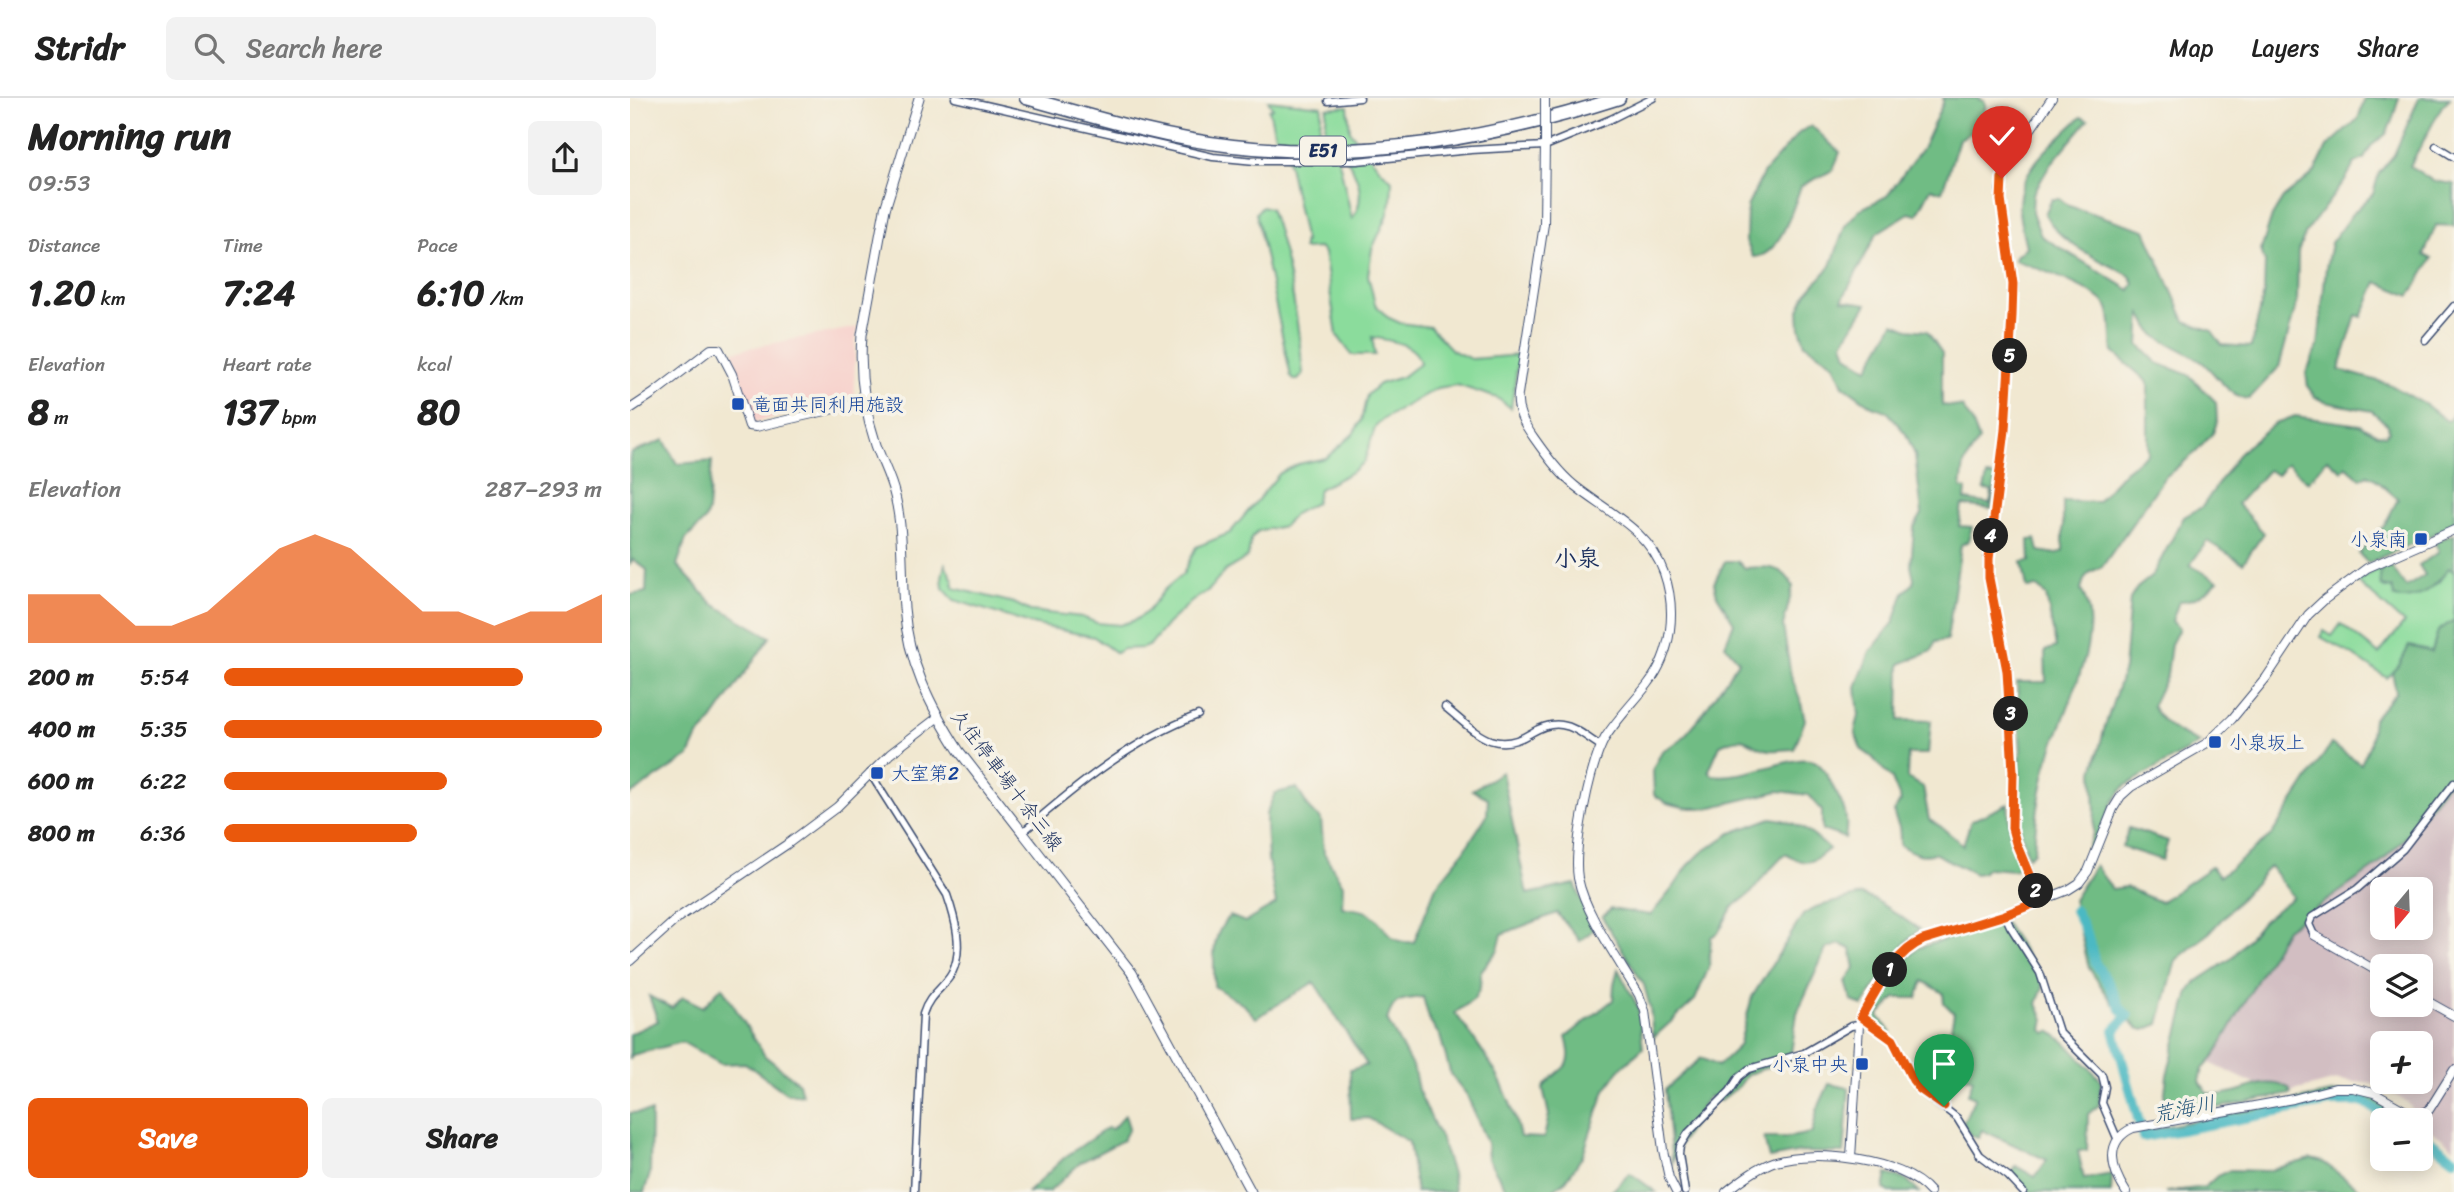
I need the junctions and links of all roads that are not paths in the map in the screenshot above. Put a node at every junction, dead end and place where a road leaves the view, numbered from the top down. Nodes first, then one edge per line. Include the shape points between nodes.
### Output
1 (919, 98) edge
2 (955, 98) edge
3 (1026, 98) edge
4 (1360, 98) edge
5 (1545, 98) edge
6 (1619, 98) edge
7 (1653, 98) edge
8 (2052, 98) edge
9 (1328, 101) dead end
10 (1545, 144) junction
11 (2436, 146) dead end
12 (2454, 157) edge
13 (2454, 306) edge
14 (2425, 340) dead end
15 (864, 402) junction
16 (630, 409) edge
17 (2454, 530) edge
18 (1445, 707) dead end
19 (1198, 715) dead end
20 (937, 718) junction
21 (1601, 746) junction
22 (870, 773) junction
23 (2454, 783) edge
24 (1023, 832) junction
25 (2040, 901) junction
26 (2005, 915) junction
27 (2314, 935) joint
28 (630, 961) edge
29 (2370, 967) edge
30 (2433, 1004) edge
31 (2454, 1016) edge
32 (1860, 1021) junction
33 (2454, 1070) edge
34 (2117, 1138) junction
35 (1851, 1158) junction
36 (914, 1192) edge
37 (1251, 1192) edge
38 (1676, 1192) edge
39 (1685, 1192) edge
40 (1726, 1192) edge
41 (1930, 1192) edge
42 (2023, 1192) edge
43 (2126, 1192) edge

1 - 15 main road, 久住停車場十余三線 via 885,209 864,322 860,354
2 - 10 street via 1213,157 1357,161
3 - 6 highway, E51 via 1184,138 1322,151 1435,143 1558,117
4 - 9 street
5 - 10 street, bridge
7 - 10 street
8 - 25 street via 2005,167 2000,190 2013,284 2005,430 1989,559 2007,671 2012,828
10 - 21 street via 1544,224 1518,408 1561,472 1632,526 1650,546 1665,575 1671,603 1661,664
11 - 12 street
13 - 14 street
15 - 16 street via 749,426 733,374 715,348
15 - 20 main road, 久住停車場十余三線 via 900,518 904,608 912,658
17 - 25 street via 2367,568 2324,600 2232,719 2207,743 2121,796 2088,871 2078,883
18 - 21 street via 1493,743 1513,743 1558,724 1576,729
19 - 24 street via 1122,753
20 - 22 street
20 - 24 main road, 久住停車場十余三線
21 - 38 street via 1578,838 1578,878 1588,907 1645,1011 1663,1150
22 - 28 street via 837,807 679,916
22 - 36 street via 947,895 957,941 952,974 930,998 923,1014
23 - 27 street via 2403,849 2357,889 2312,917 2309,924
24 - 37 main road, 久住停車場十余三線 via 1132,973
25 - 26 street
26 - 32 street via 1911,946 1894,964
26 - 34 street via 2040,973 2059,1032 2102,1075 2102,1103
27 - 29 street
30 - 31 street
32 - 35 street
32 - 39 street via 1804,1053 1749,1069 1739,1077 1680,1146
32 - 42 street via 1893,1040 1920,1089 1957,1118 1980,1155
33 - 34 street via 2429,1110 2421,1114 2411,1114 2374,1093 2335,1088 2133,1128
34 - 43 street via 2113,1154
35 - 40 street via 1775,1162
35 - 41 street via 1910,1176

